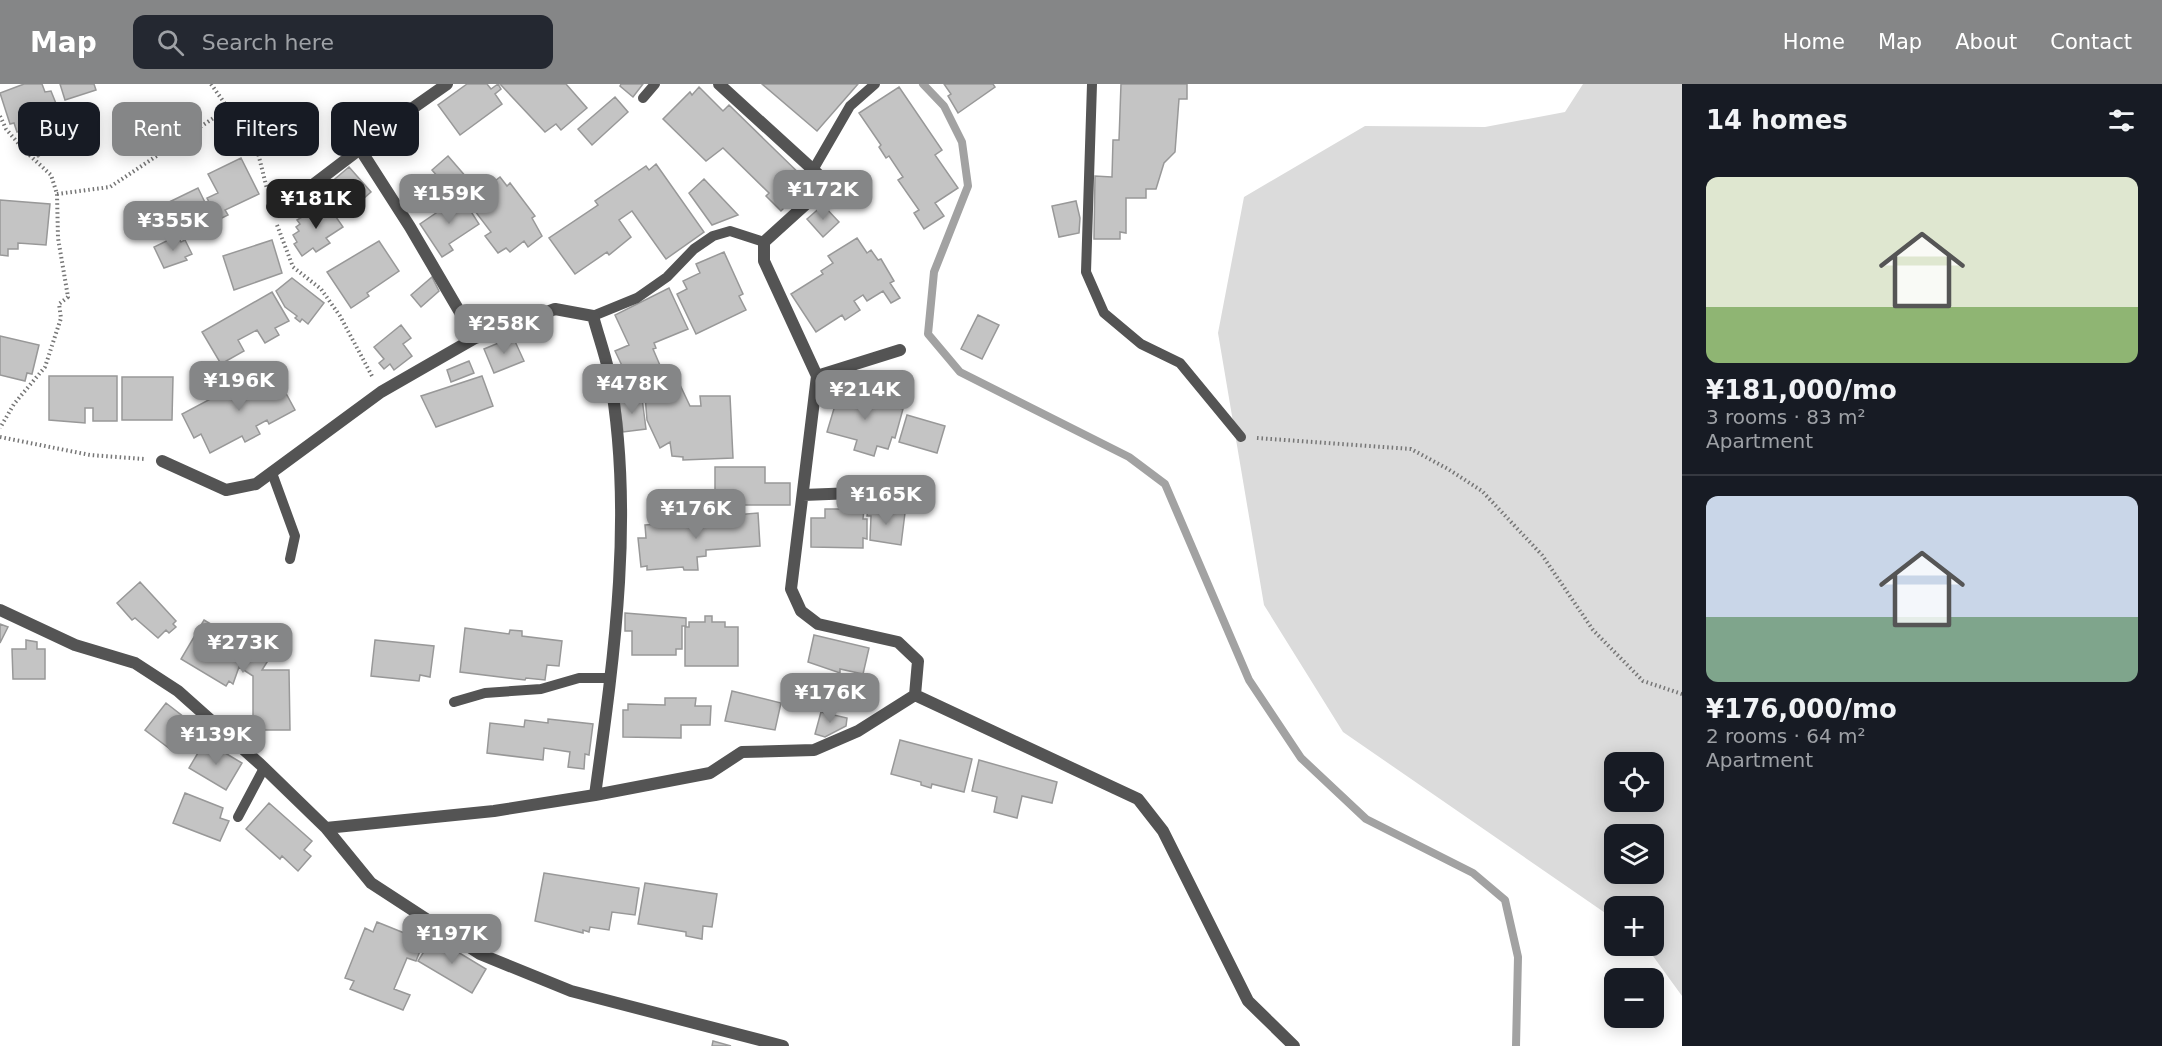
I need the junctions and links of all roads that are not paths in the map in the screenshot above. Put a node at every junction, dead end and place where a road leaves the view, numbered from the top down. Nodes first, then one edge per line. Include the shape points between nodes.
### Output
1 (447, 84) edge
2 (655, 84) edge
3 (719, 84) edge
4 (875, 84) edge
5 (1092, 84) edge
6 (643, 98) dead end
7 (419, 104) edge
8 (351, 156) edge
9 (364, 156) edge
10 (813, 170) junction
11 (272, 207) road end
12 (764, 242) junction
13 (593, 316) junction
14 (475, 338) junction
15 (900, 350) dead end
16 (817, 376) junction
17 (1241, 437) road end
18 (162, 461) road end
19 (272, 473) junction
20 (880, 492) dead end
21 (803, 495) junction
22 (290, 559) dead end
23 (0, 610) edge
24 (610, 678) junction
25 (915, 695) junction
26 (454, 702) dead end
27 (264, 768) junction
28 (595, 795) junction
29 (238, 817) dead end
30 (326, 828) junction
31 (783, 1046) edge
32 (1294, 1046) edge

1 - 7 street
2 - 6 lane
3 - 10 street
4 - 10 lane via 850,106
5 - 17 lane via 1086,272 1104,313 1141,344 1180,363
8 - 11 street via 314,184
9 - 14 street
10 - 12 street via 821,177 817,194
12 - 13 lane via 730,231 713,236 637,298
12 - 16 street via 764,261
13 - 14 street via 555,309
13 - 24 street via 609,373 622,541
14 - 19 street via 381,392
15 - 16 street
16 - 21 street
18 - 19 street via 226,490 256,484
19 - 22 lane via 295,536
20 - 21 street
21 - 25 street via 791,589 801,611 818,624 898,642 918,661
23 - 27 street via 75,645 135,663 178,692
24 - 26 lane via 579,678 541,689 485,693
24 - 28 street
25 - 28 street via 858,731 814,750 742,752 710,773
25 - 32 street via 1138,799 1163,831 1248,1001
27 - 29 lane
27 - 30 street
28 - 30 street via 494,811
30 - 31 street via 371,883 480,954 571,991

